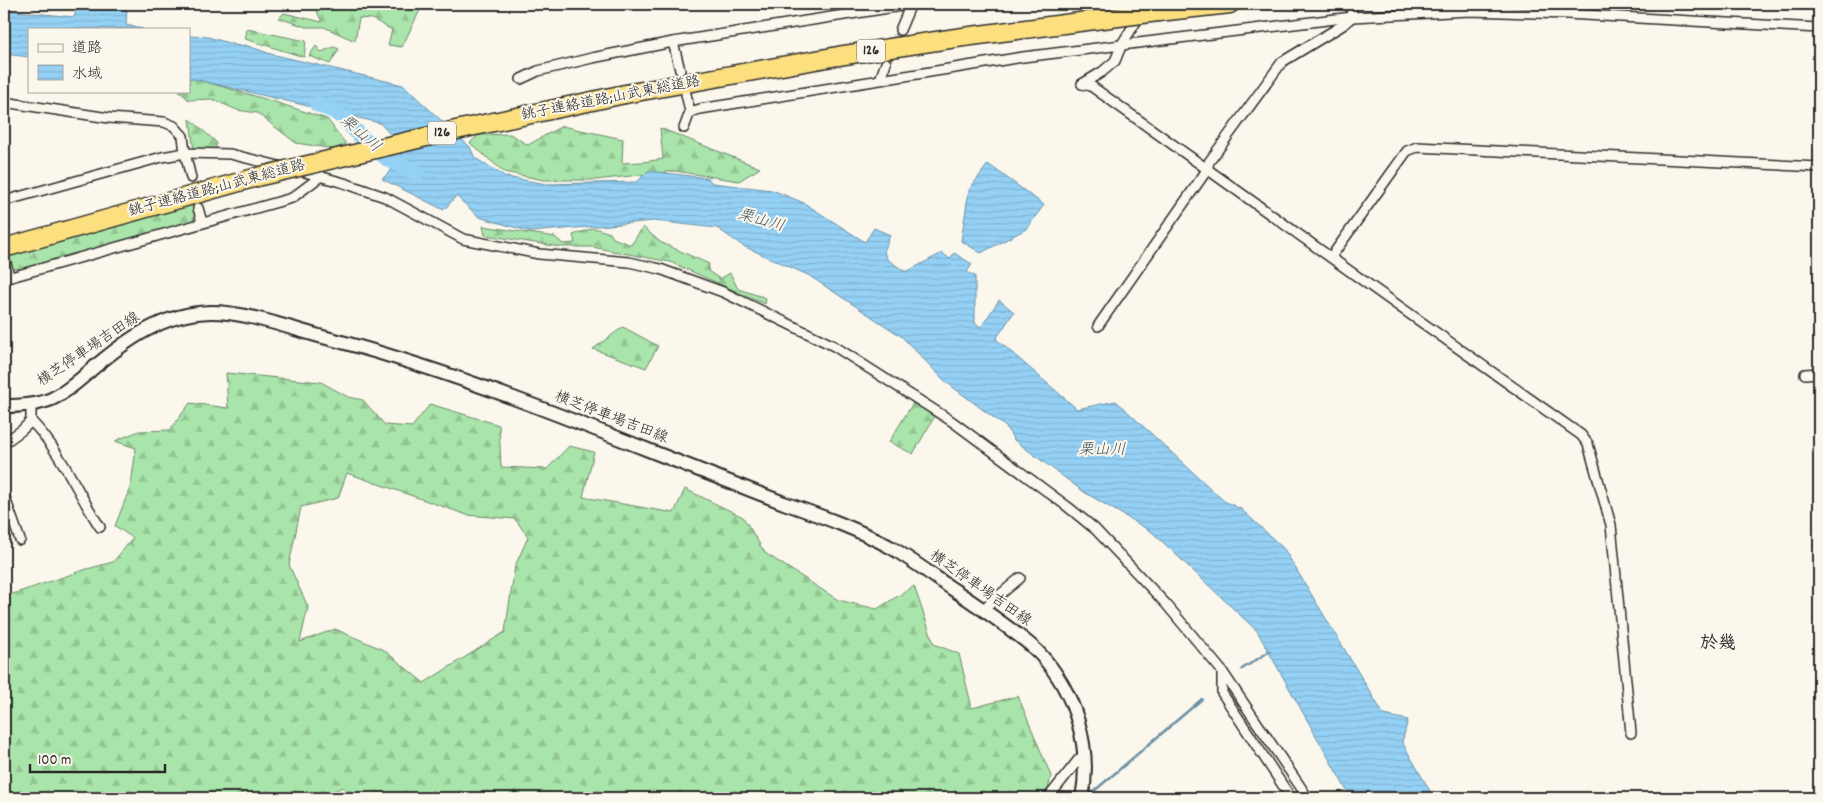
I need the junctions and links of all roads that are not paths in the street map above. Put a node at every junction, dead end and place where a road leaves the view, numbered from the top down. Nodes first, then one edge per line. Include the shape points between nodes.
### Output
1 (912, 4) edge
2 (1230, 4) edge
3 (1351, 4) edge
4 (1152, 8) edge
5 (1352, 17) junction
6 (1819, 28) edge
7 (900, 30) tunnel mouth
8 (673, 42) junction
9 (1122, 44) junction
10 (886, 64) tunnel mouth
11 (680, 70) dead end
12 (521, 79) dead end
13 (880, 79) junction
14 (686, 94) dead end
15 (4, 102) edge
16 (690, 112) junction
17 (684, 128) dead end
18 (185, 153) junction
19 (1819, 167) edge
20 (1207, 170) junction
21 (321, 176) junction
22 (191, 178) dead end
23 (4, 201) edge
24 (198, 208) dead end
25 (202, 222) junction
26 (5, 255) edge
27 (1331, 257) junction
28 (7, 278) edge
29 (1098, 326) dead end
30 (1819, 373) edge
31 (1805, 374) dead end
32 (30, 404) junction
33 (4, 406) edge
34 (31, 421) junction
35 (4, 443) edge
36 (4, 495) edge
37 (100, 527) dead end
38 (20, 540) dead end
39 (1020, 578) dead end
40 (983, 609) junction
41 (1222, 671) junction
42 (1631, 733) dead end
43 (1085, 755) junction
44 (1048, 798) edge
45 (1082, 798) edge
46 (1291, 798) edge
47 (1308, 798) edge

1 - 7 street
1 - 8 street
2 - 4 highway, 銚子連絡道路;山武東総道路 / 126
3 - 5 street
4 - 9 street
4 - 26 highway, 銚子連絡道路;山武東総道路 / 126, bridge via 1118,17 838,56 625,94 456,130 261,176
5 - 6 street via 1470,11
5 - 9 street
5 - 20 street via 1282,62 1209,162
8 - 11 street
8 - 12 street via 547,69
9 - 13 street
9 - 20 street via 1115,61 1082,84 1092,86
10 - 13 street
13 - 16 street
14 - 16 street
15 - 18 street via 109,118 164,122 174,126 182,136
16 - 17 street
18 - 21 street via 230,154
18 - 22 street
18 - 23 street
19 - 27 street via 1417,147 1407,151
20 - 27 street
20 - 29 street
21 - 25 street via 292,198
21 - 41 street via 385,197 463,239 539,254 620,261 660,269 723,292 834,346 953,422 1068,507 1094,529 1166,604
24 - 25 street
25 - 28 street
26 - 28 street
27 - 42 street via 1581,435 1588,444 1611,525
30 - 31 street
32 - 33 main road, 横芝停車場吉田線
32 - 34 street
32 - 40 main road, 横芝停車場吉田線 via 49,400 82,378 129,339 168,320 209,312 242,316 423,365 829,518 893,549
34 - 35 street
34 - 37 street via 72,476
36 - 38 street
39 - 40 street
40 - 43 main road, 横芝停車場吉田線 via 1038,652 1060,680 1075,711
41 - 46 street via 1222,693
41 - 47 street
43 - 44 street
43 - 45 main road, 横芝停車場吉田線

